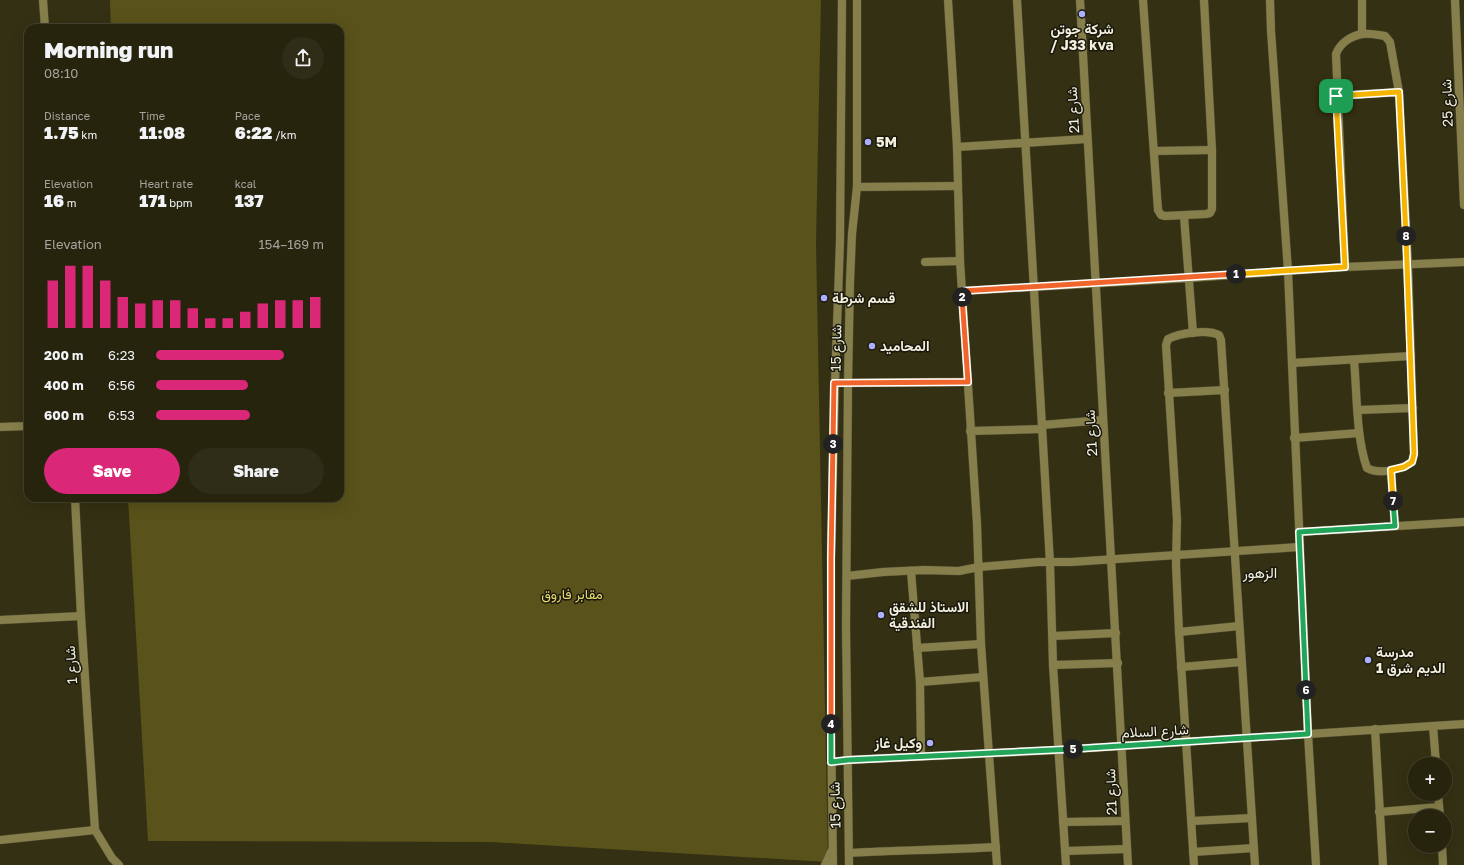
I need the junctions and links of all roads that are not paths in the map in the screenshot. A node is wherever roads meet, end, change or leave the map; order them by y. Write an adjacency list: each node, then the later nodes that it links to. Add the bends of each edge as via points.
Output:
1 (43, 0): 12 (street)
2 (842, 0): 40 (street, شارع 15, via 840,240)
3 (857, 0): 22 (street, شارع 15)
4 (948, 0): 18 (street)
5 (1017, 0): 17 (street)
6 (1080, 0): 16 (street, شارع 21)
7 (1143, 0): 20 (street)
8 (1204, 0): 19 (street)
9 (1270, 0): 30 (street)
10 (1362, 0): 13 (street)
11 (1455, 0): 23 (street, شارع 25)
12 (45, 24)
13 (1362, 34): 14 (street, via 1385,36 1388,39); 15 (street, via 1343,42 1338,47)
14 (1399, 92): 15 (street); 28 (street)
15 (1336, 96): 29 (street)
16 (1087, 139): 17 (street); 32 (street, شارع 21)
17 (1024, 143): 18 (street); 33 (street)
18 (957, 147): 21 (street)
19 (1212, 150): 20 (street); 24 (street, via 1212,209 1210,213)
20 (1154, 151): 24 (street, via 1158,210 1165,216)
21 (958, 186): 22 (street); 26 (street)
22 (856, 187): 41 (street, شارع 15, via 850,282)
23 (1464, 205)
24 (1184, 216): 31 (street)
25 (925, 262): 26 (street)
26 (960, 262): 34 (street)
27 (1464, 262): 28 (street)
28 (1408, 265): 29 (street); 36 (street)
29 (1345, 267): 30 (street)
30 (1288, 271): 31 (street); 38 (street)
31 (1189, 278): 32 (street); 35 (street)
32 (1097, 282): 33 (street); 46 (street, شارع 21)
33 (1033, 286): 34 (street); 49 (street)
34 (962, 291): 39 (street)
35 (1193, 333): 42 (street, via 1219,335); 43 (street, via 1168,339)
36 (1411, 356): 37 (street); 44 (street)
37 (1354, 360): 38 (street); 45 (street)
38 (1292, 363): 52 (street)
39 (968, 382): 41 (street); 50 (street)
40 (834, 383): 41 (street); 92 (street, شارع 15)
41 (848, 383): 65 (street, شارع 15)
42 (1225, 390): 43 (street); 59 (street)
43 (1168, 393): 60 (street)
44 (1413, 408): 45 (street); 53 (street, via 1412,462)
45 (1358, 410): 51 (street)
46 (1103, 420): 49 (street); 61 (street, شارع 21)
47 (24, 426): 48 (street)
48 (0, 427)
49 (1042, 427): 50 (street); 62 (street)
50 (970, 431): 63 (street)
51 (1359, 433): 52 (street); 53 (street, via 1367,468 1372,471)
52 (1294, 438): 57 (street)
53 (1391, 470): 56 (street)
54 (75, 502): 66 (street, شارع 1)
55 (1464, 522): 56 (street)
56 (1395, 526): 57 (street)
57 (1299, 532): 58 (street)
58 (1300, 547): 59 (street); 83 (street)
59 (1235, 552): 60 (street); 68 (street)
60 (1176, 555): 61 (street); 69 (street)
61 (1112, 559): 62 (street); 70 (street, شارع 21)
62 (1050, 563): 63 (street); 71 (street)
63 (979, 567): 64 (street, via 958,571); 72 (street)
64 (911, 571): 65 (street); 73 (street)
65 (846, 576): 91 (street, شارع 15)
66 (81, 616): 67 (street); 100 (street, شارع 1)
67 (0, 620)
68 (1239, 626): 69 (street); 74 (street)
69 (1180, 632): 77 (street)
70 (1116, 633): 71 (street); 75 (street, شارع 21)
71 (1053, 636): 76 (street)
72 (981, 644): 73 (street); 78 (street)
73 (917, 648): 79 (street)
74 (1241, 662): 77 (street); 84 (street)
75 (1118, 663): 76 (street); 86 (street, شارع 21)
76 (1054, 665): 87 (street)
77 (1182, 667): 85 (street)
78 (983, 677): 79 (street); 88 (street)
79 (920, 682): 89 (street)
80 (1464, 724): 81 (street, شارع السلام)
81 (1433, 726): 82 (street, شارع السلام); 90 (street)
82 (1375, 729): 83 (street, شارع السلام); 95 (street)
83 (1308, 734): 84 (street, شارع السلام); 119 (street)
84 (1246, 739): 85 (street, شارع السلام); 96 (street)
85 (1186, 742): 86 (street, شارع السلام); 98 (street)
86 (1122, 746): 87 (street, شارع السلام); 97 (street, شارع 21)
87 (1059, 750): 88 (street, شارع السلام); 99 (street)
88 (989, 753): 89 (street, شارع السلام); 103 (street)
89 (921, 756): 91 (street, شارع السلام)
90 (1435, 757)
91 (848, 760): 92 (street, شارع السلام); 108 (street, شارع 15)
92 (831, 762): 102 (street, شارع 15)
93 (1439, 801): 94 (street)
94 (1439, 807): 95 (street)
95 (1379, 812): 120 (street)
96 (1252, 818): 98 (street); 104 (street)
97 (1125, 821): 99 (street); 105 (street, شارع 21)
98 (1192, 821): 107 (street)
99 (1063, 822): 106 (street)
100 (95, 830): 101 (street); 110 (street)
101 (0, 840)
102 (833, 843): 111 (street); 112 (street, شارع 15)
103 (996, 847): 108 (street); 114 (street)
104 (1254, 848): 107 (street); 118 (street)
105 (1127, 849): 106 (street); 116 (street, شارع 21)
106 (1065, 851): 115 (street)
107 (1193, 852): 117 (street)
108 (849, 853): 113 (street, شارع 15)
109 (1442, 853): 121 (street)
110 (119, 865)
111 (825, 865)
112 (833, 865)
113 (849, 865)
114 (997, 865)
115 (1066, 865)
116 (1128, 865)
117 (1194, 865)
118 (1255, 865)
119 (1316, 865)
120 (1382, 865)
121 (1443, 865)

